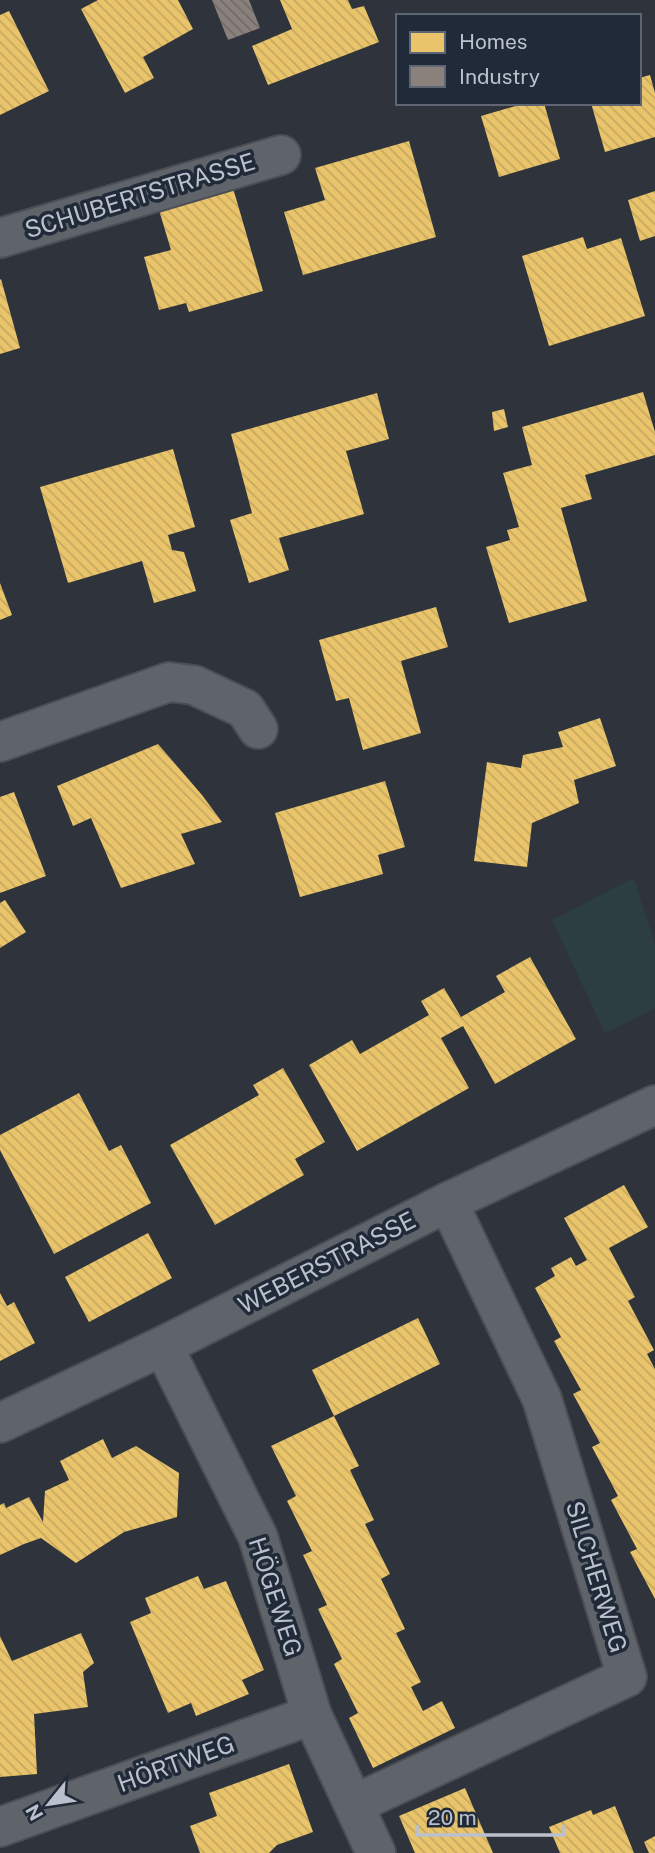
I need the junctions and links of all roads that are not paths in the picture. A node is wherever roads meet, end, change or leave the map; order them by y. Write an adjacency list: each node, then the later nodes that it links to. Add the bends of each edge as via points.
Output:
1 (281, 155): 2 (street, SCHUBERTSTRASSE)
2 (0, 238)
3 (258, 729): 4 (street, via 244,709 194,685 169,682)
4 (0, 741)
5 (655, 1105): 6 (street, WEBERSTRASSE)
6 (448, 1202): 7 (street, WEBERSTRASSE); 10 (street, SILCHERWEG, via 542,1399 627,1677)
7 (163, 1346): 8 (street, WEBERSTRASSE); 9 (street, HÖGEWEG, via 258,1537)
8 (0, 1423)
9 (312, 1715): 10 (street, HÖGEWEG); 11 (street, HÖRTWEG)
10 (355, 1804): 12 (street, HÖGEWEG)
11 (0, 1828)
12 (376, 1853)

